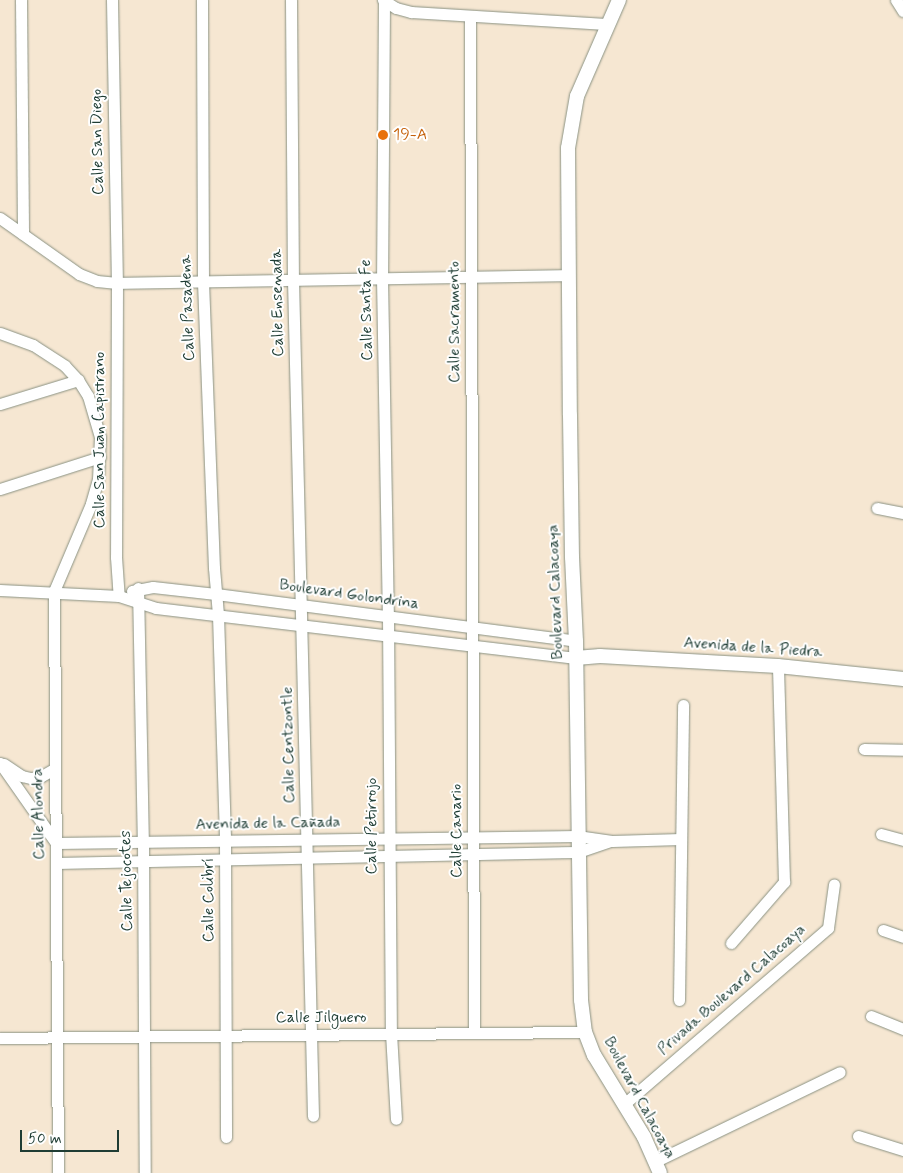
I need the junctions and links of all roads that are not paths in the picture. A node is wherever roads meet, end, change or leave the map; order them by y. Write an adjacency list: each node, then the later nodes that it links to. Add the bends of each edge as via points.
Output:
1 (21, 0): 12 (street)
2 (112, 0): 18 (street, Calle San Diego)
3 (202, 0): 17 (street, Calle Pasadena)
4 (291, 0): 16 (street, Calle Ensenada)
5 (619, 0): 10 (street, Boulevard Calacoaya)
6 (896, 0): 8 (street)
7 (383, 1): 9 (street, via 411,12); 15 (street, Calle Santa Fe)
8 (903, 11)
9 (470, 16): 10 (street); 14 (street, Calle Sacramento)
10 (606, 24): 13 (street, Boulevard Calacoaya, via 577,96 571,124 568,148)
11 (0, 218): 12 (street)
12 (23, 234): 18 (street, via 80,274 97,281)
13 (569, 275): 14 (street); 38 (street, Boulevard Calacoaya)
14 (471, 276): 15 (street); 36 (street, Calle Sacramento)
15 (382, 278): 16 (street); 34 (street, Calle Santa Fe)
16 (293, 280): 17 (street); 32 (street, Calle Ensenada)
17 (203, 282): 18 (street); 29 (street, Calle Pasadena)
18 (117, 283): 30 (street, Calle San Juan Capistrano, via 116,557)
19 (0, 333): 20 (street, via 32,344 52,356)
20 (78, 380): 21 (street); 22 (street, via 96,417)
21 (0, 404)
22 (100, 457): 23 (street); 28 (street, via 91,504)
23 (0, 489)
24 (877, 508): 25 (street)
25 (903, 513)
26 (138, 588): 29 (street, Boulevard Golondrina); 30 (street, Boulevard Golondrina); 31 (street, Calle Tejocotes)
27 (0, 590): 28 (street, Boulevard Golondrina)
28 (54, 591): 30 (street, Boulevard Golondrina); 48 (street, Calle Alondra)
29 (216, 594): 32 (street, Boulevard Golondrina); 33 (street, Calle Pasadena)
30 (119, 596): 31 (street, Boulevard Golondrina)
31 (138, 604): 33 (street, Boulevard Golondrina); 58 (street, Calle Tejocotes)
32 (301, 605): 34 (street, Boulevard Golondrina); 35 (street, Calle Centzontle)
33 (218, 615): 35 (street, Boulevard Golondrina); 55 (street, Calle Colibrí)
34 (388, 617): 36 (street, Boulevard Golondrina); 37 (street, Calle Petirrojo)
35 (303, 626): 37 (street, Boulevard Golondrina); 53 (street, Calle Centzontle)
36 (474, 628): 38 (street, Boulevard Golondrina); 39 (street, Calle Canario)
37 (388, 637): 39 (street, Boulevard Golondrina); 52 (street, Calle Petirrojo)
38 (576, 641): 40 (street, Avenida de la Piedra); 41 (street, Boulevard Calacoaya)
39 (473, 648): 41 (street, Boulevard Golondrina); 51 (street, Calle Canario)
40 (600, 656): 41 (street, Avenida de la Piedra); 42 (street, Avenida de la Piedra)
41 (576, 658): 50 (street, Boulevard Calacoaya)
42 (778, 666): 43 (street, Avenida de la Piedra); 70 (street, via 784,882)
43 (903, 679)
44 (683, 705): 54 (street)
45 (864, 749): 46 (street)
46 (903, 750)
47 (0, 762): 48 (street, via 22,776 32,778); 59 (street)
48 (54, 769): 59 (street, Calle Alondra)
49 (881, 834): 56 (street)
50 (577, 836): 51 (street, Avenida de la Cañada); 57 (street, Avenida de la Cañada); 60 (street, Boulevard Calacoaya)
51 (473, 837): 52 (street, Avenida de la Cañada); 61 (street, Calle Canario)
52 (388, 838): 53 (street, Avenida de la Cañada); 62 (street, Calle Petirrojo)
53 (308, 839): 55 (street, Avenida de la Cañada); 63 (street, Calle Centzontle)
54 (681, 839): 57 (street); 71 (street)
55 (225, 840): 58 (street, Avenida de la Cañada); 64 (street, Calle Colibrí)
56 (903, 840)
57 (612, 841): 60 (street)
58 (143, 842): 59 (street, Avenida de la Cañada); 65 (street, Calle Tejocotes)
59 (56, 843): 66 (street, Calle Alondra)
60 (578, 852): 61 (street); 74 (street, Boulevard Calacoaya, via 581,1000)
61 (473, 854): 62 (street); 75 (street, Calle Canario)
62 (388, 856): 63 (street); 77 (street, Calle Petirrojo)
63 (308, 858): 64 (street); 76 (street, Calle Centzontle)
64 (224, 859): 65 (street); 79 (street, Calle Colibrí)
65 (143, 861): 66 (street); 78 (street, Calle Tejocotes)
66 (56, 862): 80 (street, Calle Alondra)
67 (834, 884): 83 (street, Privada Boulevard Calacoaya, via 828,928)
68 (883, 930): 69 (street)
69 (903, 937)
70 (731, 944)
71 (679, 1000)
72 (871, 1016): 73 (street)
73 (903, 1029)
74 (585, 1032): 75 (street, Calle Jilguero); 83 (street, Boulevard Calacoaya)
75 (474, 1033): 77 (street, Calle Jilguero)
76 (310, 1034): 77 (street, Calle Jilguero); 79 (street, Calle Jilguero); 84 (street, Calle Centzontle)
77 (391, 1034): 85 (street, Calle Petirrojo)
78 (145, 1035): 79 (street, Calle Jilguero); 80 (street, Calle Jilguero); 91 (street, Calle Tejocotes)
79 (226, 1035): 87 (street, Calle Colibrí)
80 (56, 1036): 81 (street, Calle Jilguero); 90 (street, Calle Alondra)
81 (0, 1038)
82 (840, 1072): 89 (street)
83 (622, 1105): 89 (street, Boulevard Calacoaya, via 644,1137)
84 (313, 1116)
85 (396, 1119)
86 (858, 1136): 88 (street)
87 (226, 1137)
88 (903, 1150)
89 (658, 1167)
90 (58, 1173)
91 (145, 1173)

